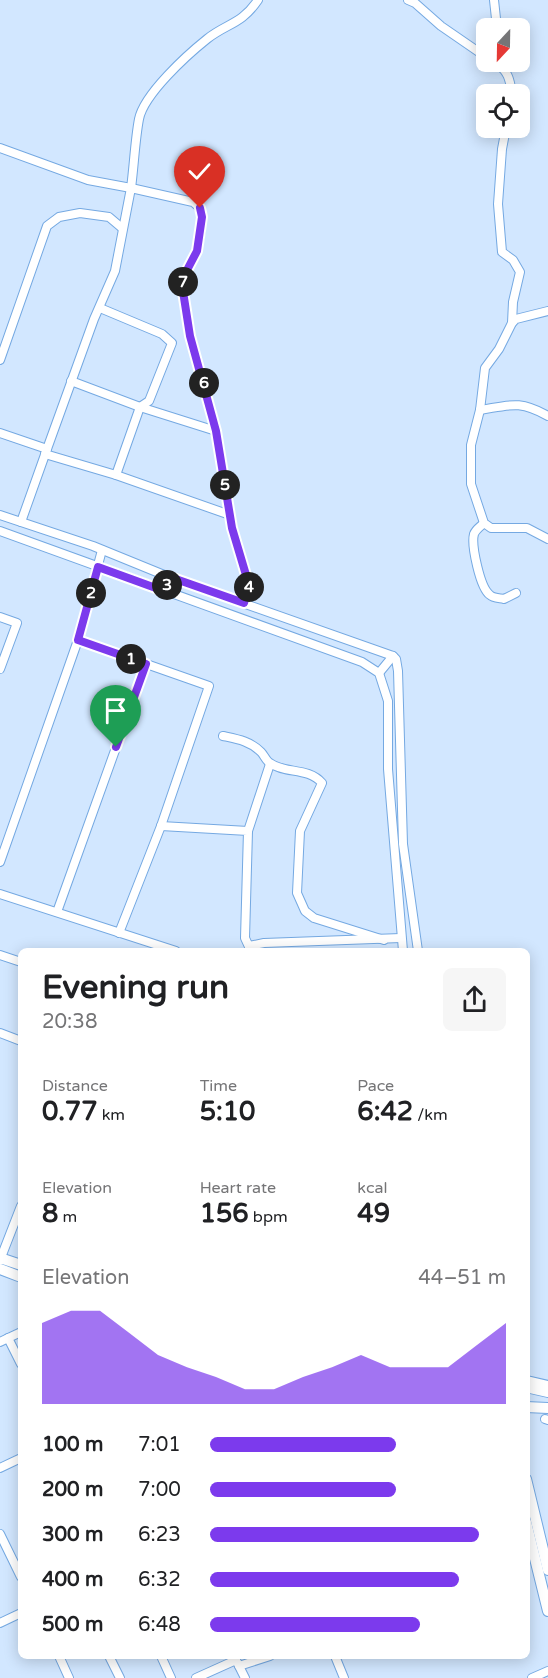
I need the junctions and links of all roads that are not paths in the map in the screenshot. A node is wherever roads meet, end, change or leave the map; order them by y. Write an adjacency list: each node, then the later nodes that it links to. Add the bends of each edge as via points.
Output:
1 (258, 0): 8 (street, via 238,22 209,38 152,92 139,118)
2 (408, 0): 5 (street)
3 (494, 0): 4 (street)
4 (496, 18)
5 (476, 50)
6 (504, 138): 12 (street, via 498,204 501,252 513,260 520,272)
7 (0, 148): 8 (street, via 88,180)
8 (131, 188): 9 (street); 18 (street, via 193,202 200,208 197,251 182,285 190,336)
9 (122, 228): 10 (street, via 115,271); 13 (street, via 109,217 80,213 59,217 47,226)
10 (100, 308): 14 (street); 15 (street, via 162,334 172,343 148,400)
11 (548, 311): 12 (street)
12 (512, 323): 16 (street, via 485,368)
13 (0, 360)
14 (71, 381): 15 (street); 20 (street)
15 (140, 406): 18 (street); 21 (street)
16 (480, 410): 17 (street, via 520,404); 25 (street, via 471,445 471,484)
17 (548, 416)
18 (216, 431): 22 (street)
19 (0, 433): 20 (street)
20 (46, 451): 21 (street); 24 (street)
21 (116, 475): 22 (street)
22 (230, 514): 33 (street, via 249,585)
23 (0, 515): 24 (street)
24 (21, 522): 28 (street)
25 (484, 523): 27 (street, via 491,528 527,528); 32 (street, via 477,529 473,542 483,587 490,596 504,599)
26 (0, 531): 29 (street)
27 (548, 539)
28 (102, 550): 29 (street); 30 (street)
29 (98, 567): 31 (street); 37 (street)
30 (170, 577): 31 (street); 33 (street)
31 (164, 591): 36 (street)
32 (516, 593)
33 (244, 603): 35 (street)
34 (0, 616): 40 (street, via 17,623)
35 (286, 618): 36 (street); 38 (street)
36 (281, 633): 41 (street, via 362,662)
37 (78, 640): 39 (street); 46 (street)
38 (393, 656): 41 (street); 50 (street, via 398,671 403,844)
39 (146, 664): 44 (street, via 209,686); 49 (street)
40 (0, 669)
41 (379, 673): 51 (street, via 388,701 388,769)
42 (223, 736): 43 (street, via 246,741)
43 (270, 764): 45 (street); 54 (street, via 305,773 322,783 300,831 297,893 305,910 314,918)
44 (161, 826): 45 (street); 52 (street)
45 (248, 831): 56 (street, via 245,938)
46 (4, 837): 47 (street)
47 (0, 862)
48 (0, 894): 49 (street)
49 (57, 912): 52 (street)
50 (415, 926): 51 (street); 59 (street)
51 (401, 927): 53 (street)
52 (119, 933): 55 (street)
53 (401, 938): 54 (street); 58 (street)
54 (384, 940): 57 (street, via 264,943)
55 (166, 948)
56 (250, 948)
57 (252, 948)
58 (403, 948)
59 (418, 948)
60 (0, 955): 61 (street)
61 (18, 961)
62 (0, 1033): 63 (street)
63 (18, 1040)
64 (18, 1213): 65 (street)
65 (0, 1258): 66 (main road)
66 (18, 1264)
67 (0, 1269): 68 (main road)
68 (18, 1276)
69 (18, 1333): 70 (street)
70 (4, 1340): 71 (street)
71 (18, 1360)
72 (530, 1381): 73 (street)
73 (548, 1385)
74 (530, 1388): 75 (main road)
75 (548, 1392)
76 (530, 1409): 77 (main road)
77 (547, 1415)
78 (18, 1459): 79 (street)
79 (0, 1468)
80 (530, 1496): 83 (main road)
81 (0, 1534): 84 (street)
82 (530, 1538): 85 (main road)
83 (548, 1570)
84 (18, 1571)
85 (548, 1611)
86 (18, 1614): 87 (street)
87 (0, 1623)
88 (60, 1659): 94 (street)
89 (110, 1659): 95 (street)
90 (162, 1659): 96 (street)
91 (336, 1659): 99 (street)
92 (237, 1661): 97 (street); 98 (street)
93 (548, 1671): 100 (street)
94 (69, 1678)
95 (120, 1678)
96 (171, 1678)
97 (196, 1678)
98 (245, 1678)
99 (344, 1678)
100 (532, 1678)

